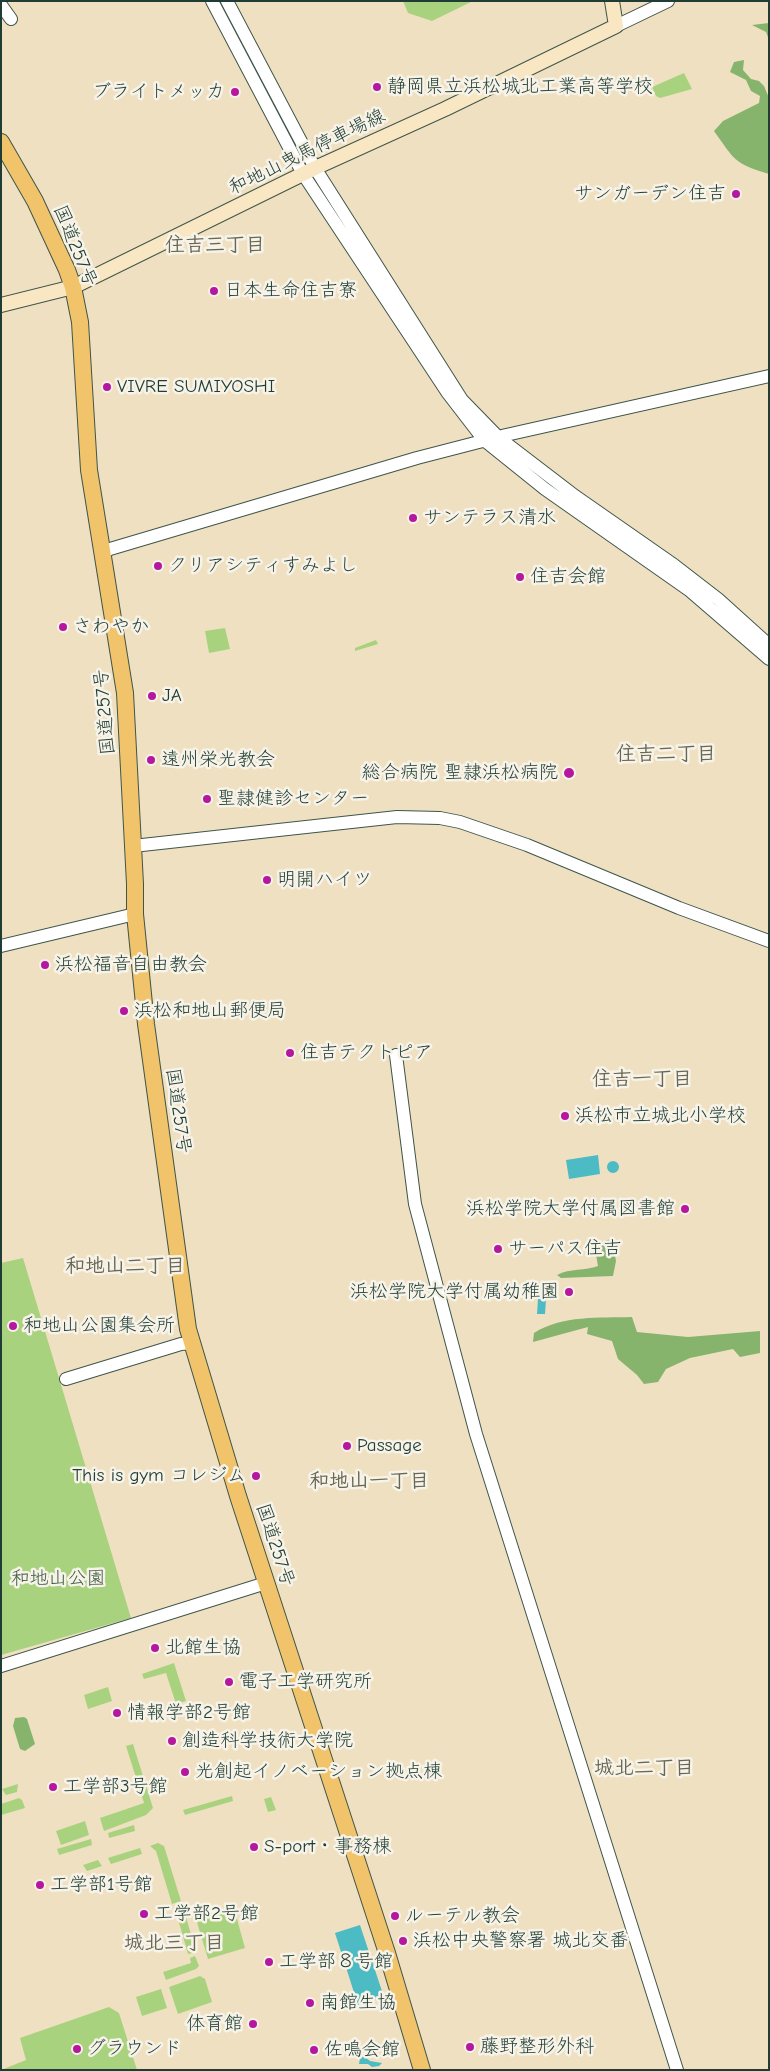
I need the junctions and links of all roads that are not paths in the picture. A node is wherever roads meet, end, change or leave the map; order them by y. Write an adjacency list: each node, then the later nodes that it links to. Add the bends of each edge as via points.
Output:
1 (212, 1): 9 (street)
2 (227, 1): 9 (street)
3 (612, 1): 7 (main road)
4 (668, 1): 7 (street)
5 (1, 5): 6 (street)
6 (11, 20)
7 (616, 26): 9 (main road, 和地山曳馬停車場線)
8 (1, 142): 10 (highway, 国道257号, via 47,226)
9 (309, 171): 10 (main road, 和地山曳馬停車場線); 13 (street, via 462,400); 14 (street, via 447,392)
10 (73, 287): 11 (main road, 和地山曳馬停車場線); 15 (highway, 国道257号, via 80,322 89,470)
11 (1, 305)
12 (769, 376): 13 (street)
13 (498, 438): 14 (street); 16 (street, via 674,565)
14 (484, 440): 15 (street, via 247,508); 17 (street, via 545,489 689,590)
15 (102, 554): 18 (highway, 国道257号, via 125,693)
16 (769, 645)
17 (769, 659)
18 (133, 846): 19 (highway, 国道257号); 20 (street, via 397,817 440,818 527,846)
19 (135, 914): 21 (street); 23 (highway, 国道257号, via 173,1233)
20 (769, 941)
21 (1, 946)
22 (396, 1055): 28 (street, via 415,1204 476,1434)
23 (193, 1343): 24 (street); 25 (highway, 国道257号, via 214,1421)
24 (66, 1379)
25 (266, 1583): 26 (street); 27 (highway, 国道257号)
26 (1, 1666)
27 (422, 2070)
28 (677, 2070)

